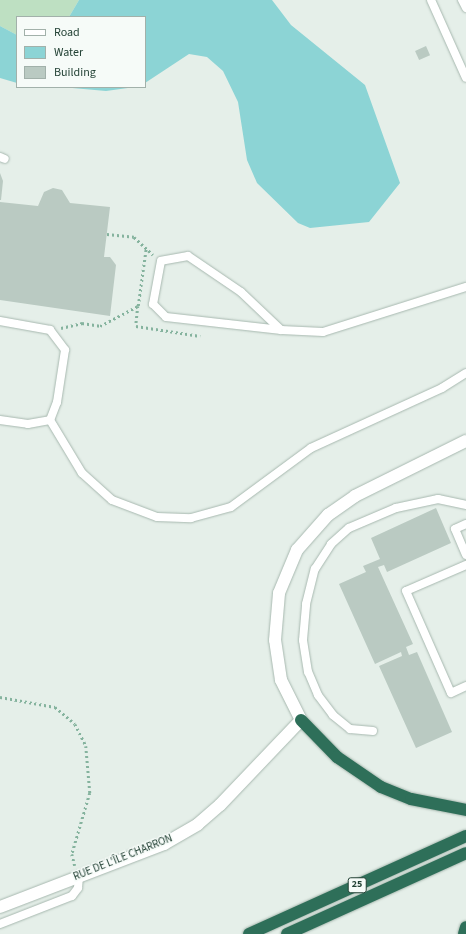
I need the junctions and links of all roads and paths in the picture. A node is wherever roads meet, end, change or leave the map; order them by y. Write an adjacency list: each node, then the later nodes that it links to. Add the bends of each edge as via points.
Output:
1 (430, 0): 4 (lane)
2 (462, 0): 3 (lane)
3 (466, 8)
4 (466, 78)
5 (107, 234): 6 (path, via 134,237)
6 (146, 248): 7 (path); 9 (path)
7 (160, 261): 12 (lane, via 188,256 241,292); 12 (lane, via 153,304 166,317)
8 (466, 288): 12 (lane, via 323,332)
9 (138, 306): 11 (path, via 100,326 82,323); 13 (path, via 136,326)
10 (0, 321): 11 (lane)
11 (50, 330): 16 (lane, via 65,350 57,402)
12 (281, 330)
13 (200, 336)
14 (466, 373): 16 (lane, via 442,388 311,448 231,507 191,518 157,517 112,500 82,473)
15 (0, 420): 16 (lane, via 28,424)
16 (50, 420)
17 (466, 441): 24 (street, via 350,499 315,526 297,550 279,594 275,640 281,680)
18 (466, 505): 25 (lane, via 438,499 396,508 349,528 331,544 315,569 304,618 303,640 308,672 318,695 333,715 350,729)
19 (466, 524): 20 (lane, via 455,529)
20 (466, 555)
21 (466, 565): 22 (lane, via 406,591 451,693)
22 (466, 686)
23 (0, 697): 29 (path, via 56,707 75,724 86,746 90,793 72,854)
24 (302, 720): 26 (highway, via 337,757 381,787 418,801); 29 (street, RUE DE L'ÎLE CHARRON, via 198,824 164,844)
25 (373, 731)
26 (466, 810)
27 (466, 836): 33 (highway, 25)
28 (466, 853): 34 (highway, 25)
29 (77, 873): 30 (street, RUE DE L'ÎLE CHARRON); 31 (lane, via 75,894)
30 (0, 907)
31 (0, 924)
32 (466, 927): 35 (highway)
33 (249, 934)
34 (287, 934)
35 (464, 934)

